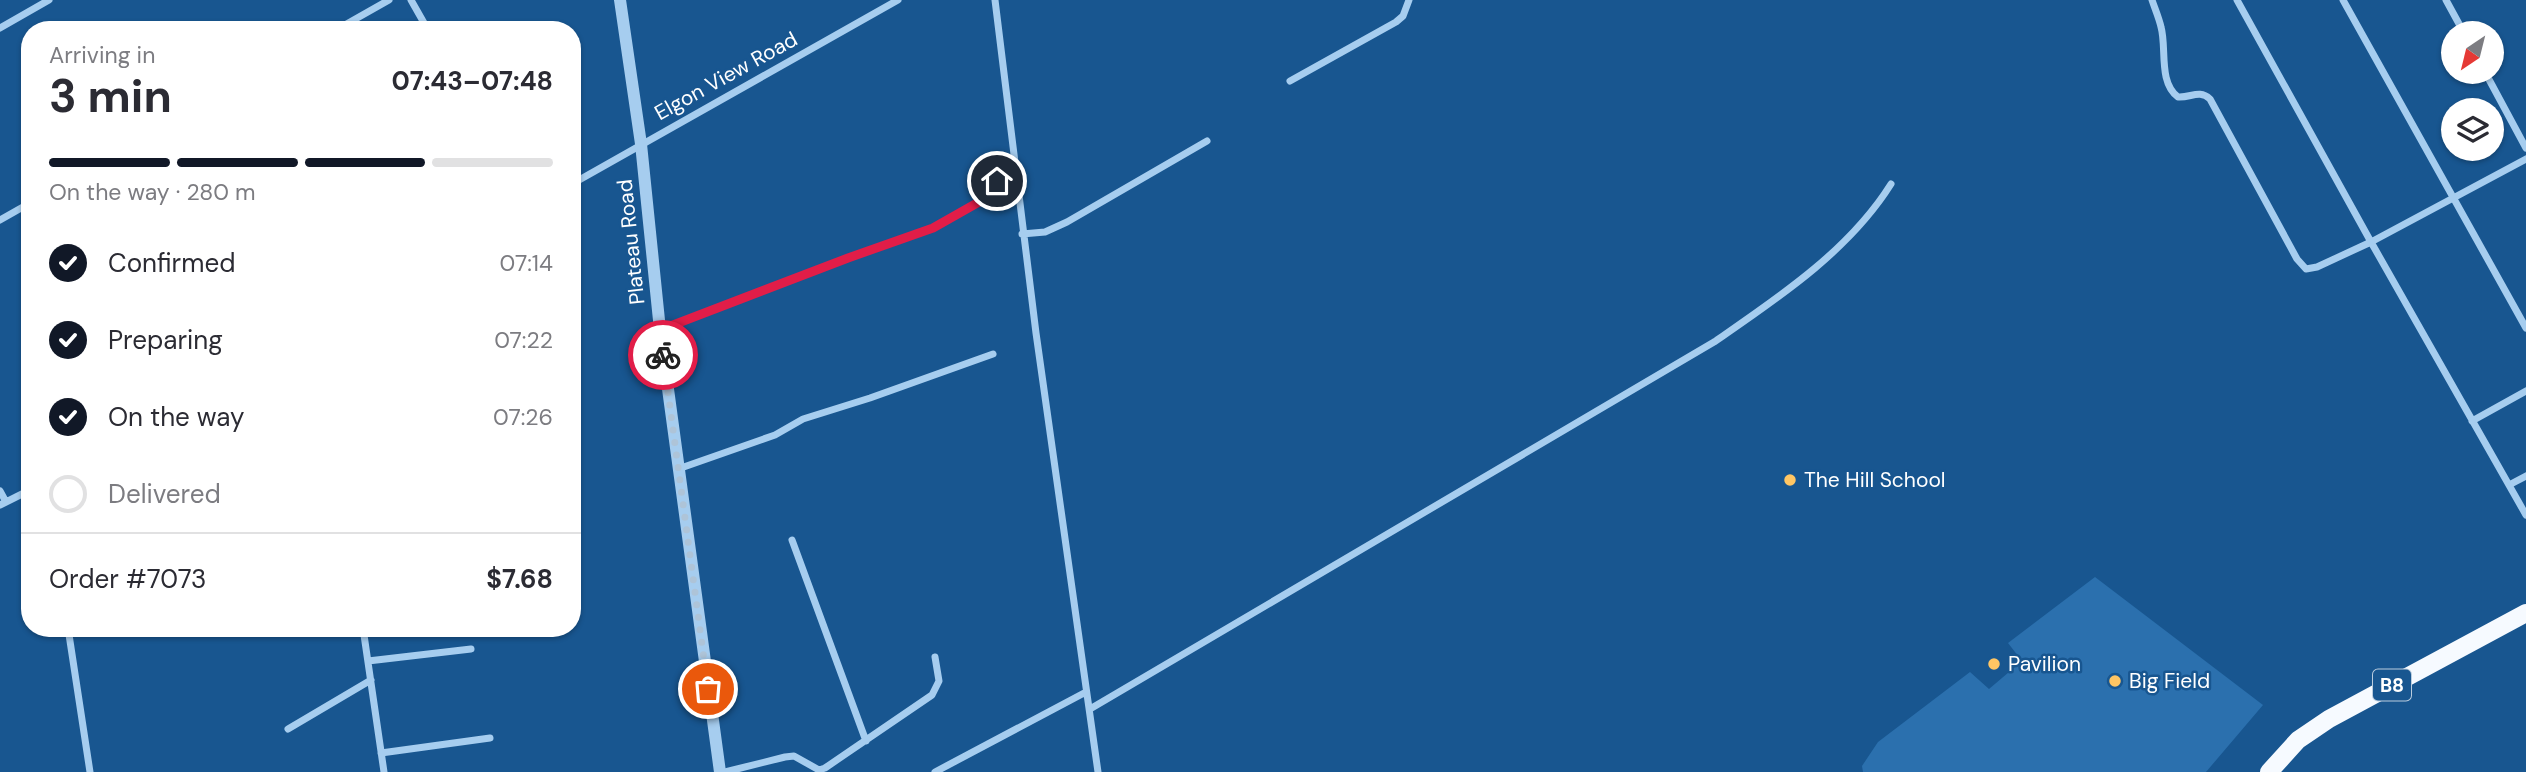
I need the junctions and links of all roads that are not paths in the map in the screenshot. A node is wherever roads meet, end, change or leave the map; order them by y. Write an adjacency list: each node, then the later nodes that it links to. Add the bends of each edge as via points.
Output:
1 (49, 0): 15 (street)
2 (388, 0): 12 (street)
3 (411, 0): 13 (street)
4 (620, 0): 19 (street, Plateau Road)
5 (898, 0): 19 (street, Elgon View Road)
6 (995, 0): 28 (street)
7 (1409, 0): 16 (street, via 1403,16 1395,22)
8 (2152, 0): 29 (street, via 2162,27 2164,64 2172,90 2178,97 2204,93 2210,99 2302,267 2317,267)
9 (2237, 0): 29 (street)
10 (2343, 0): 25 (street)
11 (2446, 0): 14 (street)
12 (352, 21)
13 (423, 21)
14 (2457, 21)
15 (0, 28)
16 (1290, 81)
17 (2491, 84): 20 (street)
18 (1208, 141): 28 (street, via 1067,222 1045,232)
19 (641, 144): 22 (street, Elgon View Road); 31 (street, Plateau Road)
20 (2526, 148)
21 (2526, 159): 25 (street)
22 (581, 179)
23 (997, 181): 31 (street, via 993,194 933,228)
24 (1891, 184): 51 (street, via 1877,207 1837,247 1785,293 1714,342)
25 (2452, 197): 29 (street); 30 (street)
26 (21, 208): 27 (street)
27 (0, 220)
28 (1022, 234): 50 (street)
29 (2371, 242): 34 (street)
30 (2526, 328)
31 (660, 330): 35 (street, Plateau Road)
32 (993, 354): 35 (street, via 803,419 775,435)
33 (2526, 391): 34 (street)
34 (2472, 421): 37 (street)
35 (678, 469): 58 (street, Plateau Road)
36 (2526, 476): 37 (street)
37 (2510, 485): 41 (street)
38 (0, 491): 40 (street)
39 (21, 495): 40 (street)
40 (3, 504)
41 (2526, 515)
42 (792, 540): 54 (street)
43 (2526, 613): 61 (highway, B8, via 2329,719 2298,740)
44 (69, 637): 56 (street)
45 (364, 637): 48 (street)
46 (471, 649): 48 (street)
47 (935, 657): 54 (street, via 939,681 932,695)
48 (368, 662): 49 (street)
49 (371, 680): 52 (street); 55 (street)
50 (1086, 692): 51 (street); 59 (street)
51 (1090, 709): 60 (street)
52 (288, 729)
53 (490, 738): 55 (street)
54 (866, 741): 58 (street, via 819,770 794,756)
55 (381, 752): 57 (street)
56 (90, 772)
57 (384, 772)
58 (722, 772)
59 (935, 772)
60 (1098, 772)
61 (2269, 772)

